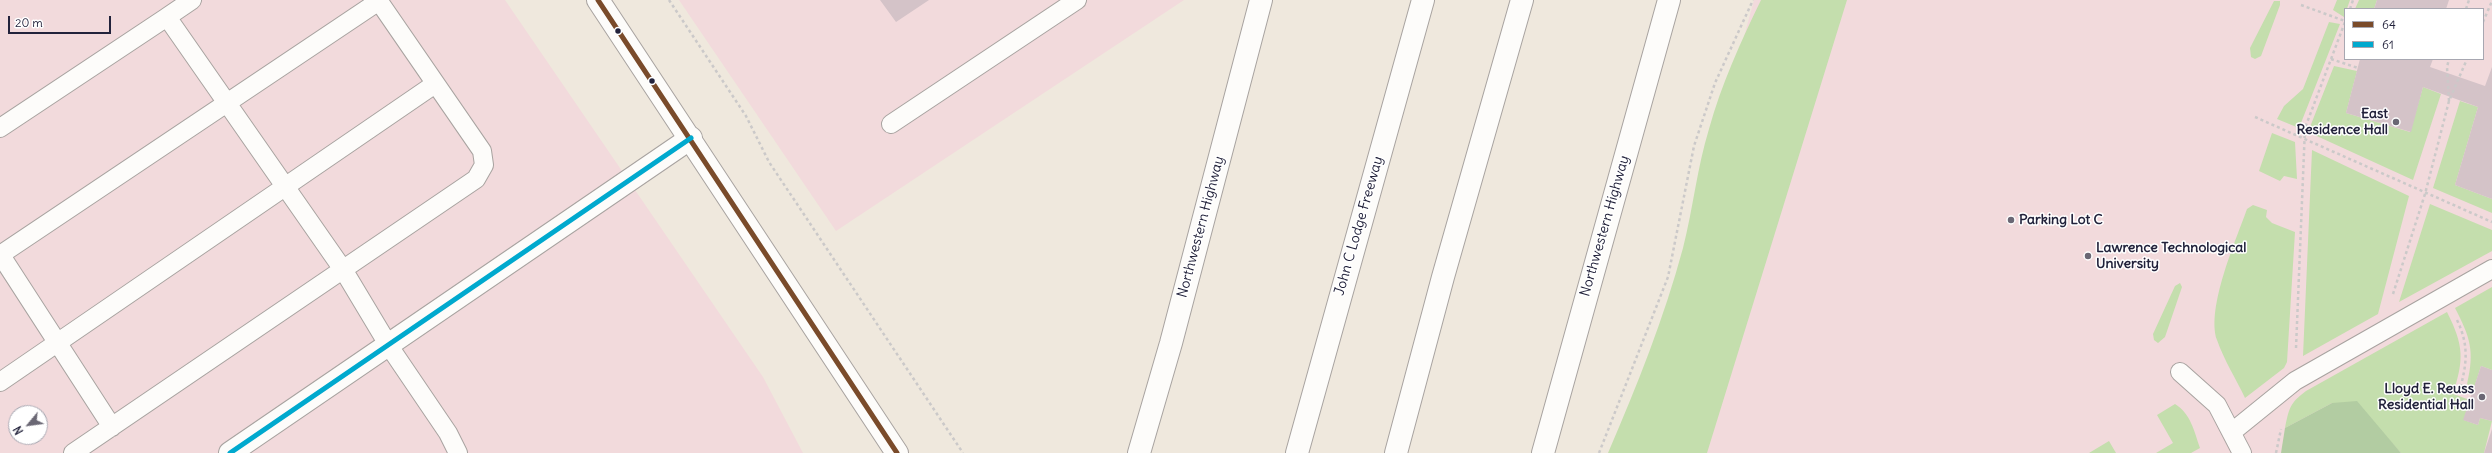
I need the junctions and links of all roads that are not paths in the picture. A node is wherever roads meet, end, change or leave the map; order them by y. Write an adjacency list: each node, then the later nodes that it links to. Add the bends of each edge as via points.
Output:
1 (192, 0): 9 (lane)
2 (378, 0): 10 (lane); 11 (lane)
3 (598, 0): 14 (main road)
4 (1078, 0): 12 (lane)
5 (1261, 0): 29 (main road, Northwestern Highway, via 1171,343)
6 (1423, 0): 30 (main road, John C Lodge Freeway)
7 (1522, 0): 31 (main road)
8 (1669, 0): 32 (main road, Northwestern Highway)
9 (168, 18): 11 (lane); 13 (lane)
10 (435, 84): 15 (lane); 18 (lane, via 482,151 484,165 476,179)
11 (227, 103): 15 (lane); 16 (lane)
12 (891, 124)
13 (0, 128)
14 (691, 138): 20 (main road); 28 (main road)
15 (285, 187): 18 (lane); 19 (lane)
16 (0, 254): 19 (lane)
17 (2492, 270): 24 (lane, via 2381,330 2295,381)
18 (344, 271): 20 (lane); 23 (lane)
19 (58, 343): 22 (lane); 23 (lane)
20 (389, 346): 26 (main road); 27 (lane)
21 (2180, 372): 24 (lane, via 2217,405)
22 (0, 382)
23 (112, 427): 25 (lane)
24 (2232, 432): 33 (lane)
25 (73, 453)
26 (230, 453)
27 (458, 453)
28 (897, 453)
29 (1139, 453)
30 (1297, 453)
31 (1396, 453)
32 (1543, 453)
33 (2242, 453)

